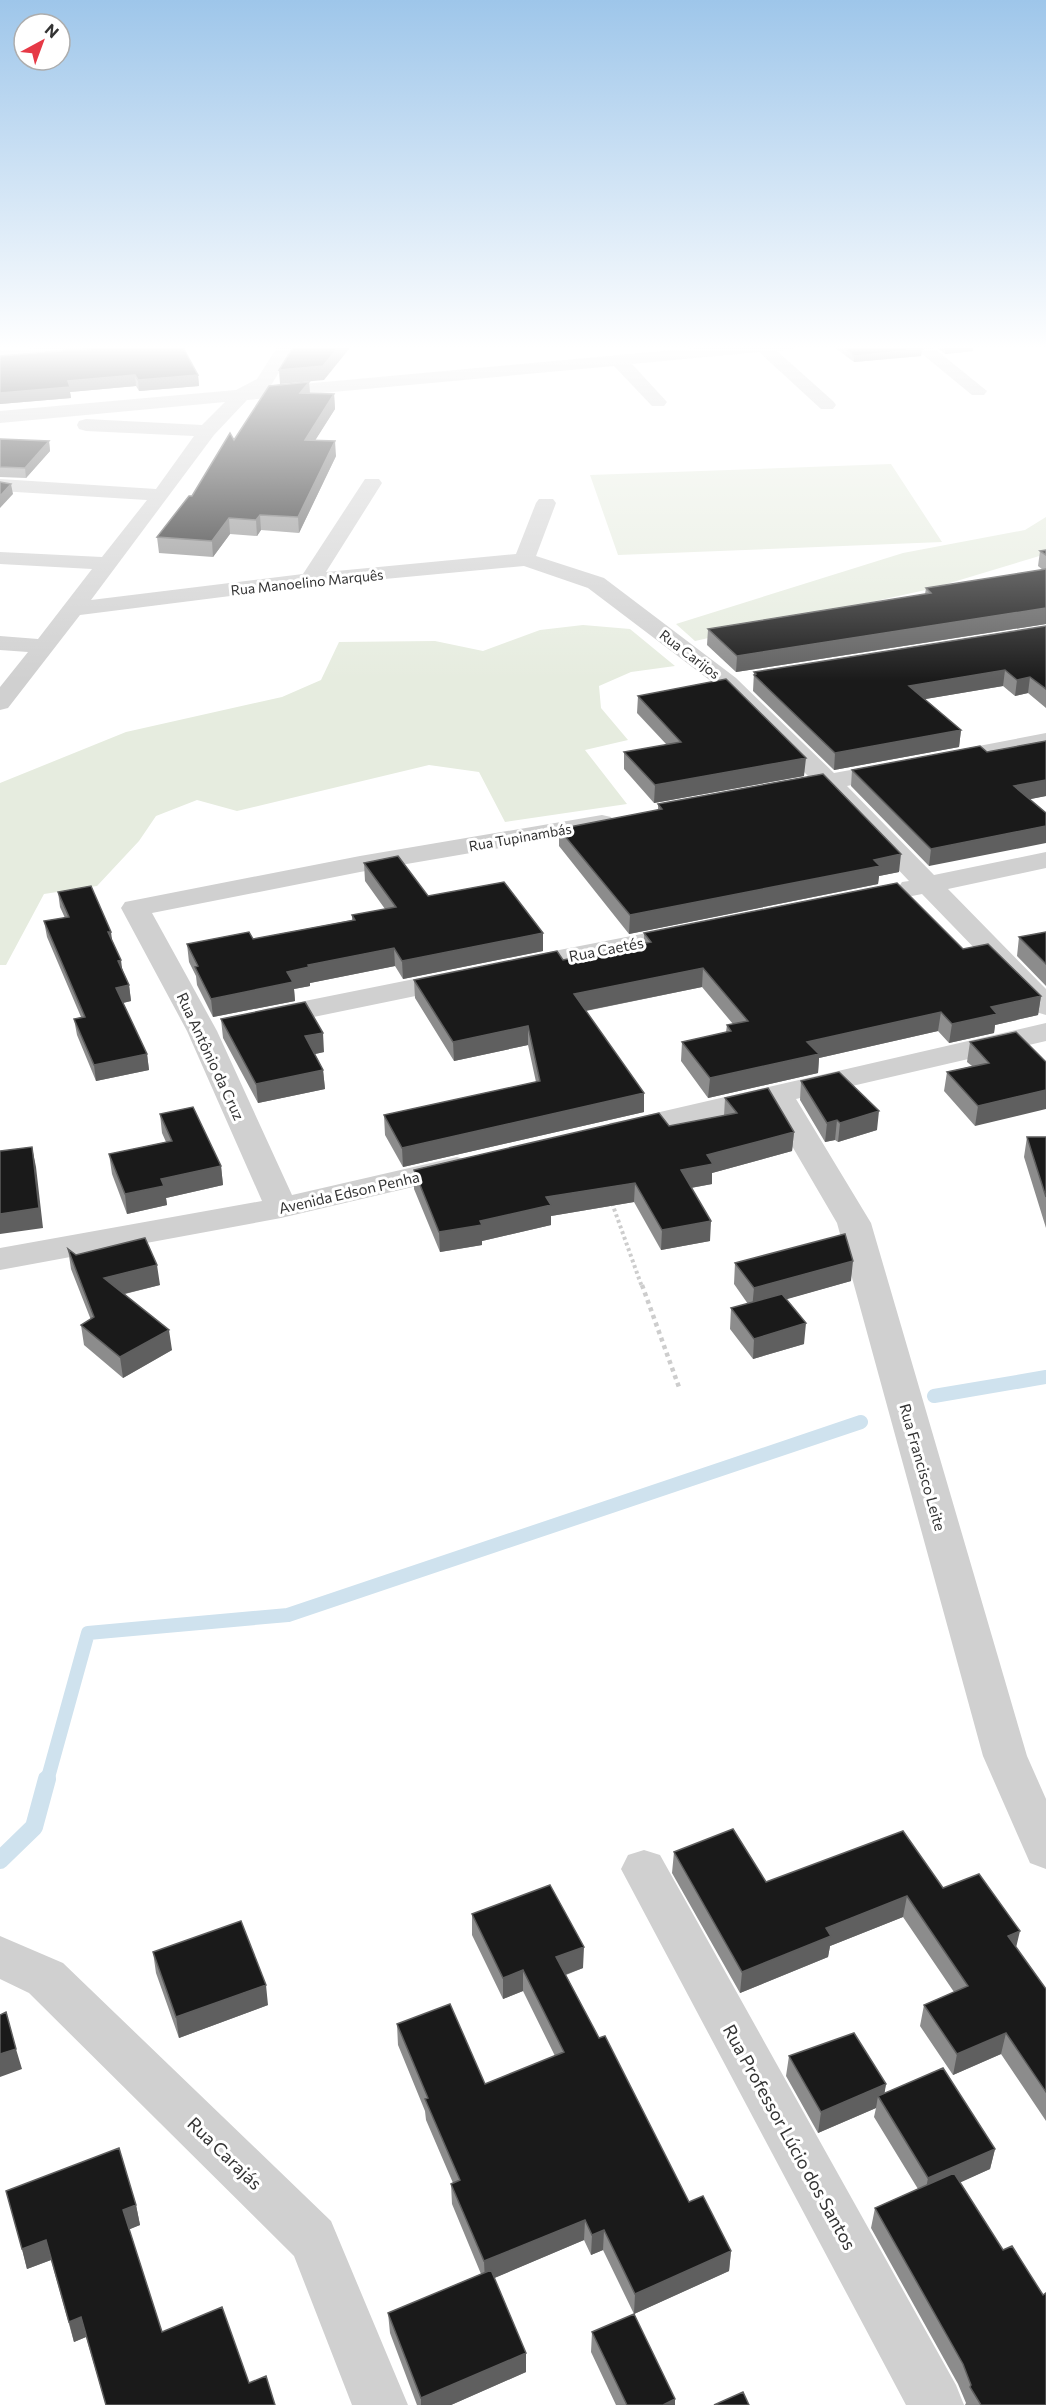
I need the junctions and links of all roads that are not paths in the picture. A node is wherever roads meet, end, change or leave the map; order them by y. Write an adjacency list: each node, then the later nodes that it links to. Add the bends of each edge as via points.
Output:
1 (189, 456): 4 (street)
2 (372, 483): 9 (street)
3 (0, 485): 4 (street)
4 (161, 495): 8 (street)
5 (546, 503): 7 (street)
6 (0, 558): 8 (street)
7 (532, 562): 9 (street, Rua Manoelino Marquês); 15 (street, Rua Carijos, via 596,583 740,681)
8 (108, 564): 10 (street)
9 (310, 580): 10 (street, Rua Manoelino Marquês)
10 (73, 609): 12 (street)
11 (0, 643): 12 (street)
12 (43, 646): 13 (street)
13 (0, 703)
14 (1046, 741): 15 (street)
15 (829, 782): 16 (street); 19 (street, Rua Carijos)
16 (759, 794)
17 (631, 818): 21 (street, Rua Tupinambás, via 360,864)
18 (1046, 860): 19 (street)
19 (929, 884): 20 (street); 23 (street, Rua Carijos)
20 (882, 894)
21 (135, 908): 24 (street, Rua Antônio da Cruz)
22 (718, 927): 24 (street, Rua Caetés)
23 (1046, 1006)
24 (221, 1027): 29 (street, Rua Antônio da Cruz)
25 (1046, 1032): 26 (street)
26 (777, 1094): 27 (street); 31 (street, Rua Francisco Leite, via 854,1222 1005,1756)
27 (587, 1137)
28 (485, 1161): 29 (street, Avenida Edson Penha)
29 (281, 1208): 30 (street, Avenida Edson Penha)
30 (0, 1259)
31 (1046, 1850)
32 (644, 1869): 35 (street, Rua Professor Lúcio dos Santos)
33 (0, 1957): 34 (street, Rua Carajás, via 46,1978 313,2239)
34 (380, 2405)
35 (936, 2405)

